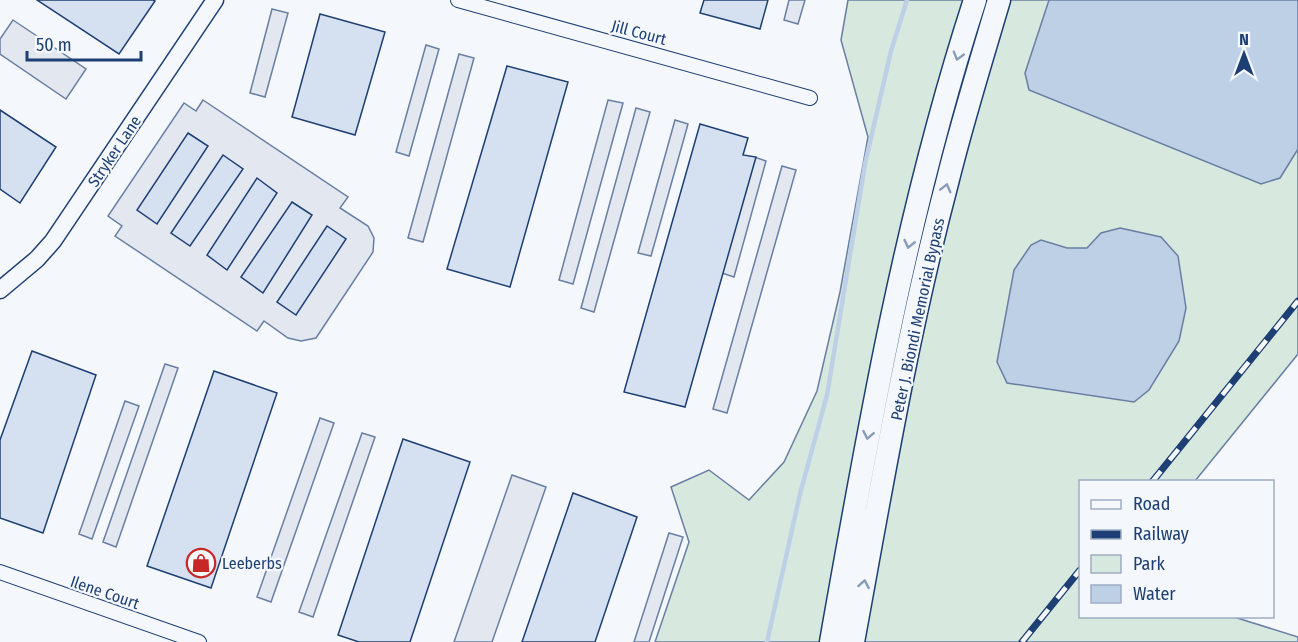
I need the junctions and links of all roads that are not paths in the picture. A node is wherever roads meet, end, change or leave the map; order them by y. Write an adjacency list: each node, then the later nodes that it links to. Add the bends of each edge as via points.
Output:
1 (215, 0): 6 (street, Stryker Lane, via 53,242)
2 (458, 0): 5 (street, Jill Court)
3 (975, 0): 9 (highway, Peter J. Biondi Memorial Bypass, one-way to 9, via 944,104 889,329)
4 (999, 0): 10 (highway, Peter J. Biondi Memorial Bypass, one-way to 4, via 922,286 946,184)
5 (810, 98)
6 (0, 290)
7 (0, 572): 8 (street, Ilene Court)
8 (199, 642)
9 (831, 642)
10 (853, 642)

